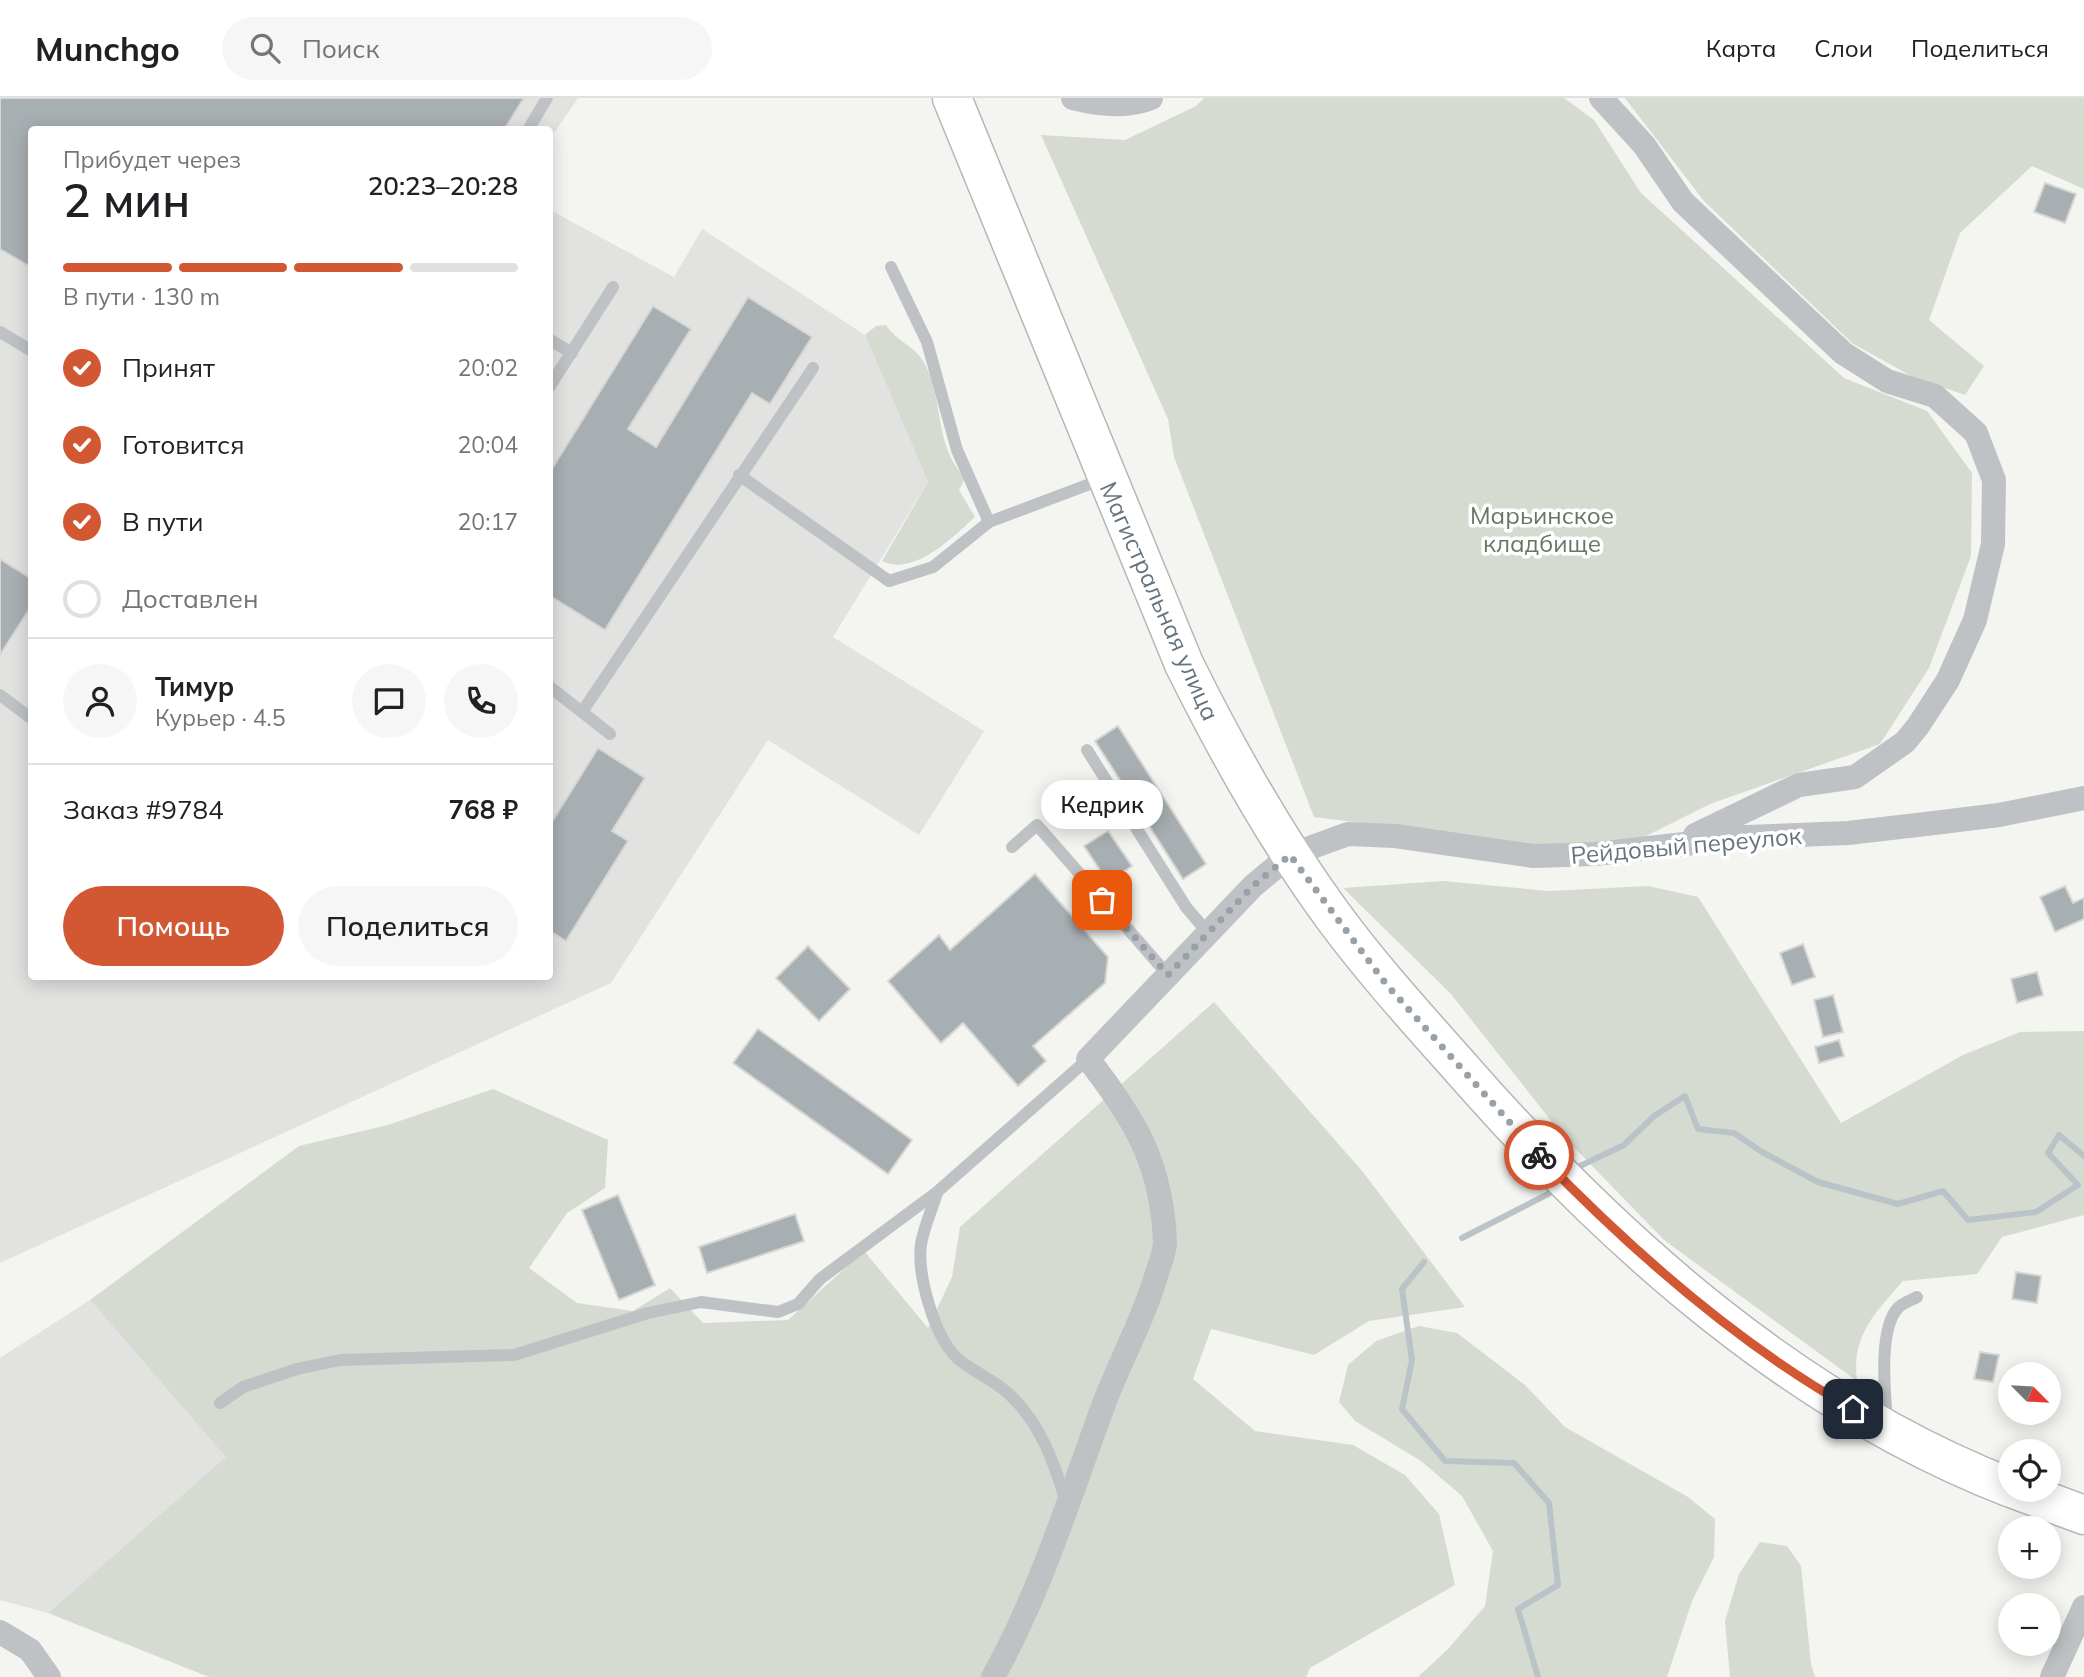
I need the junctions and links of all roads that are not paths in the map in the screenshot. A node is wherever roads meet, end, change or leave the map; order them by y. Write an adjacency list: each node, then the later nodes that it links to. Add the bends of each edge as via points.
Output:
1 (547, 98): 6 (lane)
2 (952, 98): 16 (main road, Магистральная улица)
3 (1073, 98): 4 (street, via 1094,104)
4 (1151, 98)
5 (1601, 98): 26 (street, via 1644,145 1682,202 1843,354 1886,381 1935,396 1976,433 1994,480 1993,544 1975,620 1948,680 1905,742 1855,777 1799,785 1706,831)
6 (530, 126)
7 (891, 267): 17 (lane, via 927,342 957,450)
8 (613, 287): 12 (lane)
9 (0, 332): 11 (lane)
10 (553, 342): 12 (lane)
11 (28, 349)
12 (572, 352): 14 (lane)
13 (813, 368): 15 (lane)
14 (553, 381)
15 (739, 475): 17 (lane, via 889,581 933,566); 20 (lane)
16 (1105, 478): 17 (lane); 27 (main road, Магистральная улица, via 1184,664)
17 (989, 522)
18 (553, 689): 20 (lane)
19 (0, 695): 21 (lane)
20 (582, 712): 22 (lane)
21 (28, 716)
22 (610, 734)
23 (1087, 750): 28 (lane, via 1186,907)
24 (2084, 798): 26 (street, Рейдовый переулок, via 1999,816)
25 (1012, 847): 29 (lane, via 1037,825)
26 (1654, 847): 27 (street, Рейдовый переулок, via 1534,856 1395,835 1348,834)
27 (1290, 855): 28 (street); 34 (main road, Магистральная улица, via 1386,984 1572,1188 1727,1322 1836,1399)
28 (1208, 933): 29 (street)
29 (1168, 975): 30 (street)
30 (1088, 1059): 31 (lane); 37 (street, via 1127,1109 1157,1175 1165,1245 1145,1312 1106,1399)
31 (937, 1192): 33 (lane, via 820,1279 798,1304 778,1312 701,1302 648,1313 514,1355 340,1360 297,1368 243,1387); 37 (lane, via 921,1245 927,1298 938,1333 957,1358 1009,1394 1029,1419 1049,1449)
32 (1917, 1297): 34 (lane, via 1898,1308 1888,1330 1884,1376)
33 (220, 1403)
34 (1888, 1429): 35 (main road, Магистральная улица)
35 (1998, 1483)
36 (2047, 1502): 38 (main road, Магистральная улица)
37 (1068, 1508): 42 (street, via 1020,1628)
38 (2084, 1516)
39 (2082, 1618): 43 (street)
40 (0, 1632): 41 (street, via 30,1650)
41 (48, 1677)
42 (993, 1677)
43 (2052, 1677)

